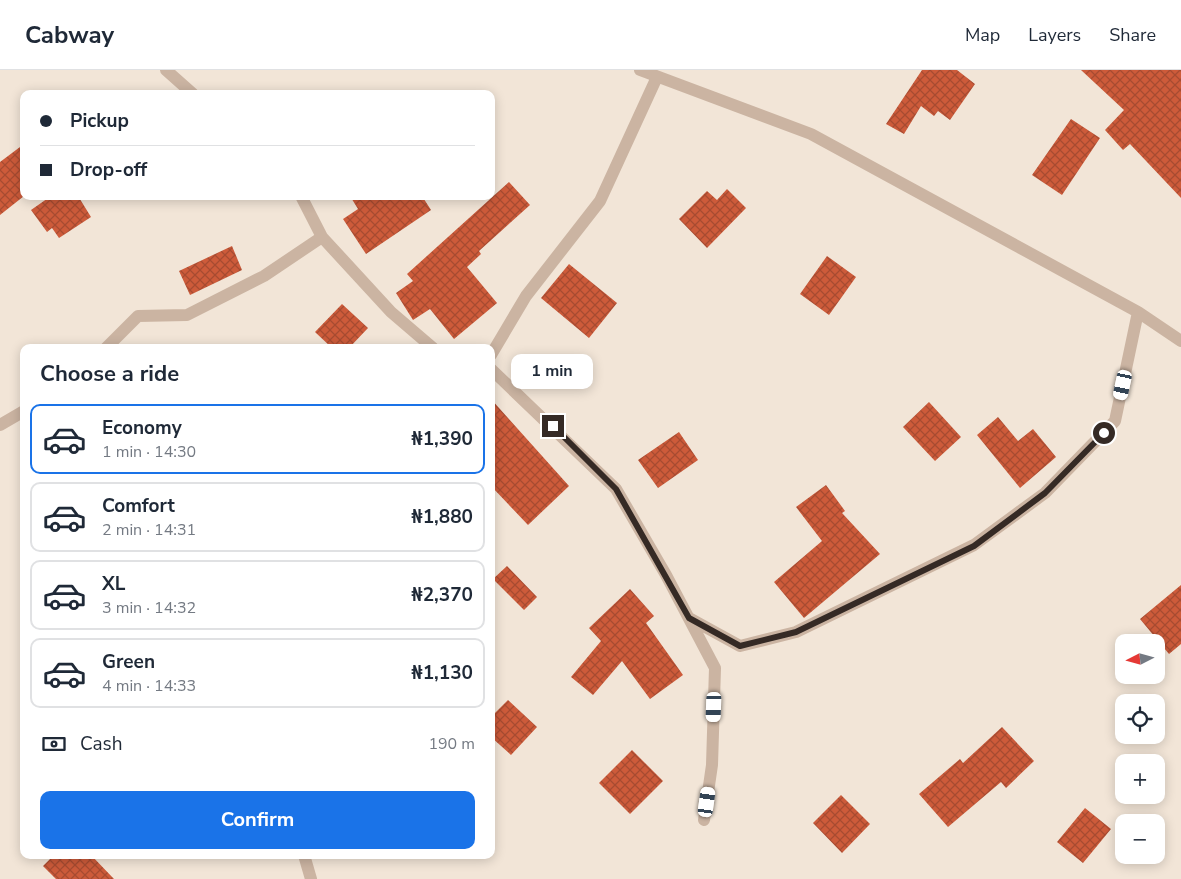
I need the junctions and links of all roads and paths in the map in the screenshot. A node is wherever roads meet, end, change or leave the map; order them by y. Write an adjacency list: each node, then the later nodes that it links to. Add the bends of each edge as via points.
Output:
1 (166, 70): 4 (street)
2 (640, 70): 3 (street)
3 (657, 77): 7 (street, via 811,134); 11 (street, via 600,201 526,296)
4 (188, 90)
5 (303, 200): 6 (street)
6 (322, 236): 9 (street, via 264,276 187,315 138,316); 10 (street, via 392,312)
7 (1138, 312): 8 (street); 15 (street, via 1115,421 1045,493 974,546 796,632 740,646)
8 (1181, 341)
9 (110, 344)
10 (428, 344)
11 (495, 348)
12 (495, 372): 15 (street, via 616,489)
13 (20, 413): 14 (street)
14 (0, 425)
15 (689, 618): 16 (street, via 715,668 712,766)
16 (704, 820)
17 (305, 859): 18 (street)
18 (311, 879)

